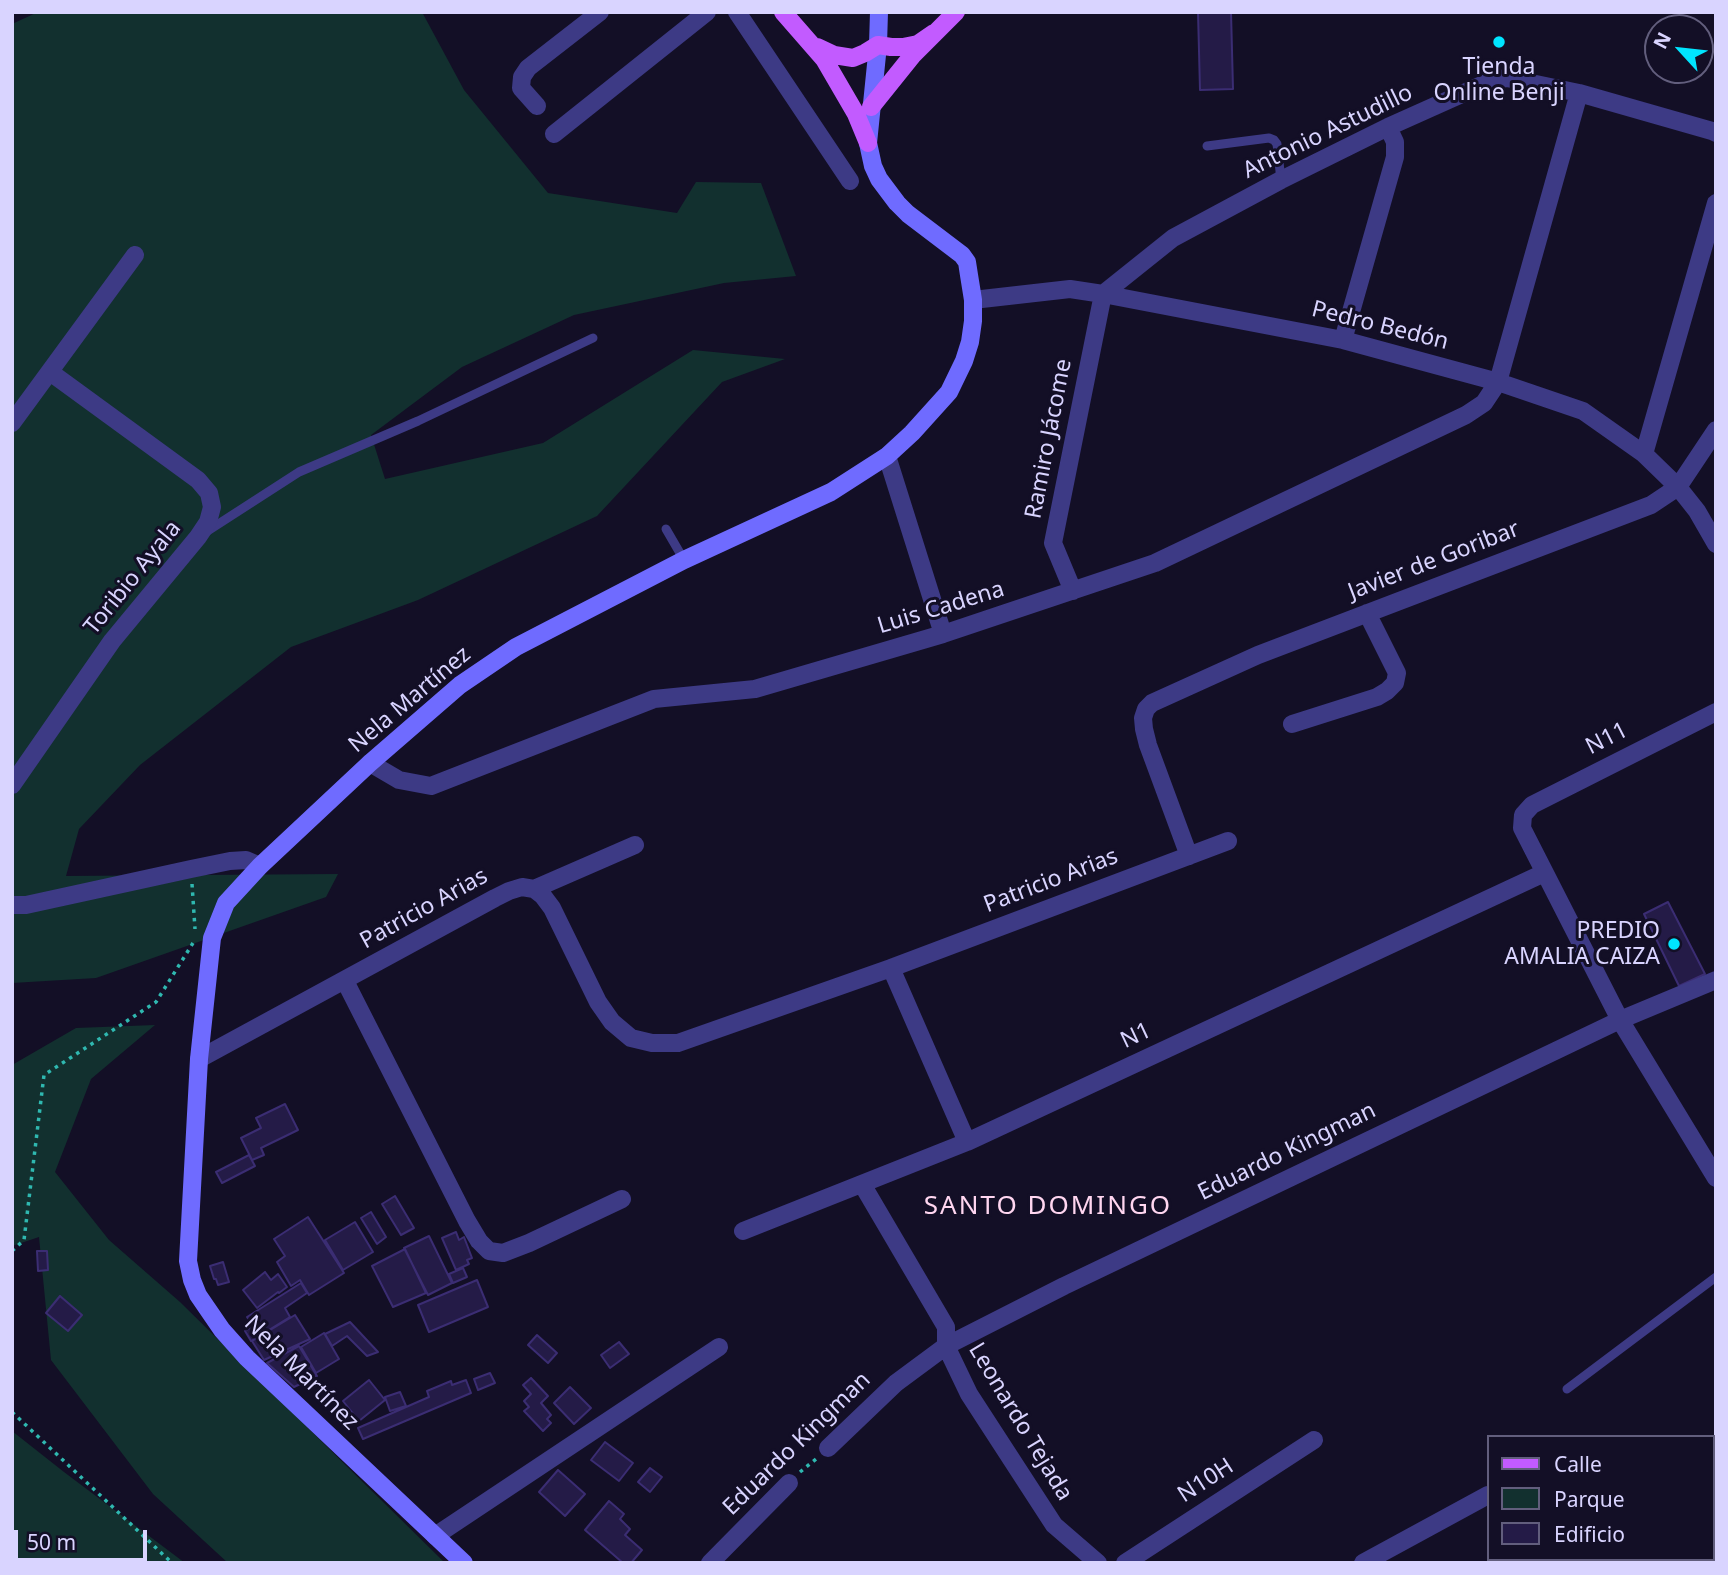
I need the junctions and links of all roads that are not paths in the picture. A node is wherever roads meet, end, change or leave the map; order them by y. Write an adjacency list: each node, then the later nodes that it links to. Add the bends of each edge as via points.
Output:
1 (600, 12): 11 (street, via 527,68 522,88)
2 (707, 12): 14 (street)
3 (737, 12): 19 (street)
4 (783, 12): 8 (main road)
5 (879, 12): 9 (main road, Nela Martínez)
6 (956, 12): 7 (main road)
7 (934, 33): 9 (main road, via 918,44); 12 (main road)
8 (804, 35): 9 (main road, via 819,49 845,57 853,58); 16 (main road, via 841,86)
9 (878, 45): 12 (main road, Nela Martínez)
10 (1579, 93): 13 (street, Antonio Astudillo, via 1507,78 1493,80); 15 (street, Antonio Astudillo); 27 (street)
11 (537, 106)
12 (871, 107): 16 (main road, Nela Martínez)
13 (1388, 127): 18 (street, Antonio Astudillo); 25 (street, via 1395,157)
14 (554, 134)
15 (1716, 134)
16 (868, 143): 23 (main road, Nela Martínez, via 879,179 897,203 967,262)
17 (1207, 146): 18 (lane, via 1274,140)
18 (1282, 180): 22 (street, Antonio Astudillo, via 1173,238)
19 (850, 181)
20 (1716, 203): 30 (street)
21 (135, 255): 26 (street)
22 (1103, 294): 23 (street, Pedro Bedón, via 1070,289); 25 (street, Pedro Bedón); 37 (street, Ramiro Jácome, via 1053,542)
23 (974, 300): 31 (main road, Nela Martínez, via 970,342 949,392)
24 (593, 338): 34 (lane, via 299,472)
25 (1343, 340): 27 (street, Pedro Bedón)
26 (50, 372): 28 (street); 34 (street, Toribio Ayala, via 198,480 209,493 212,507)
27 (1498, 382): 30 (street, Pedro Bedón, via 1583,411); 37 (street, Luis Cadena, via 1484,403 1466,415 1155,563)
28 (12, 423)
29 (1716, 430): 32 (street, Javier de Goribar)
30 (1644, 454): 32 (street, Pedro Bedón)
31 (887, 456): 36 (main road, Nela Martínez, via 831,492); 39 (street)
32 (1678, 486): 35 (street, Pedro Bedón); 38 (street, Javier de Goribar, via 1651,505)
33 (666, 529): 36 (lane)
34 (198, 537): 43 (street, Toribio Ayala, via 112,641)
35 (1716, 544)
36 (684, 560): 42 (main road, Nela Martínez, via 516,647 460,685)
37 (1073, 591): 39 (street, Luis Cadena)
38 (1367, 613): 41 (street, via 1397,673 1395,683 1377,697); 46 (street, Javier de Goribar, via 1258,655 1152,702 1146,709 1148,745)
39 (943, 634): 42 (street, Luis Cadena, via 755,689 654,699 430,786 399,780)
40 (1716, 712): 48 (street, N11, via 1532,805 1523,815 1522,828)
41 (1292, 724)
42 (370, 763): 47 (main road, Nela Martínez)
43 (12, 785)
44 (1228, 841): 46 (street, Patricio Arias)
45 (635, 845): 49 (street)
46 (1189, 856): 51 (street, Patricio Arias)
47 (260, 866): 50 (street, via 246,860); 55 (main road, Nela Martínez, via 226,903 217,921)
48 (1544, 873): 54 (street); 56 (street, N1)
49 (534, 889): 51 (street, Patricio Arias, via 552,908 612,1022 631,1038 652,1043 678,1043); 53 (street, Patricio Arias, via 509,891)
50 (12, 905)
51 (891, 968): 56 (street)
52 (1716, 980): 54 (street, Eduardo Kingman)
53 (345, 981): 55 (street, Patricio Arias); 59 (street, via 467,1221 489,1251 503,1253 529,1244)
54 (1620, 1020): 57 (street); 62 (street, Eduardo Kingman)
55 (199, 1059): 69 (main road, Nela Martínez, via 188,1261 198,1295 247,1358)
56 (967, 1142): 58 (street, N1)
57 (1716, 1178)
58 (862, 1184): 60 (street, N1); 62 (street, Leonardo Tejada, via 946,1327)
59 (622, 1199)
60 (743, 1231)
61 (1716, 1276): 64 (lane)
62 (946, 1346): 66 (street, Eduardo Kingman, via 896,1383); 72 (street, Leonardo Tejada, via 969,1394 1054,1525)
63 (719, 1347): 69 (street)
64 (1567, 1389)
65 (1314, 1440): 73 (street, N10H)
66 (828, 1448)
67 (789, 1483): 71 (street, Eduardo Kingman)
68 (1486, 1496): 74 (street)
69 (435, 1536): 70 (main road, Nela Martínez)
70 (464, 1563)
71 (710, 1563)
72 (1098, 1563)
73 (1125, 1563)
74 (1363, 1563)

